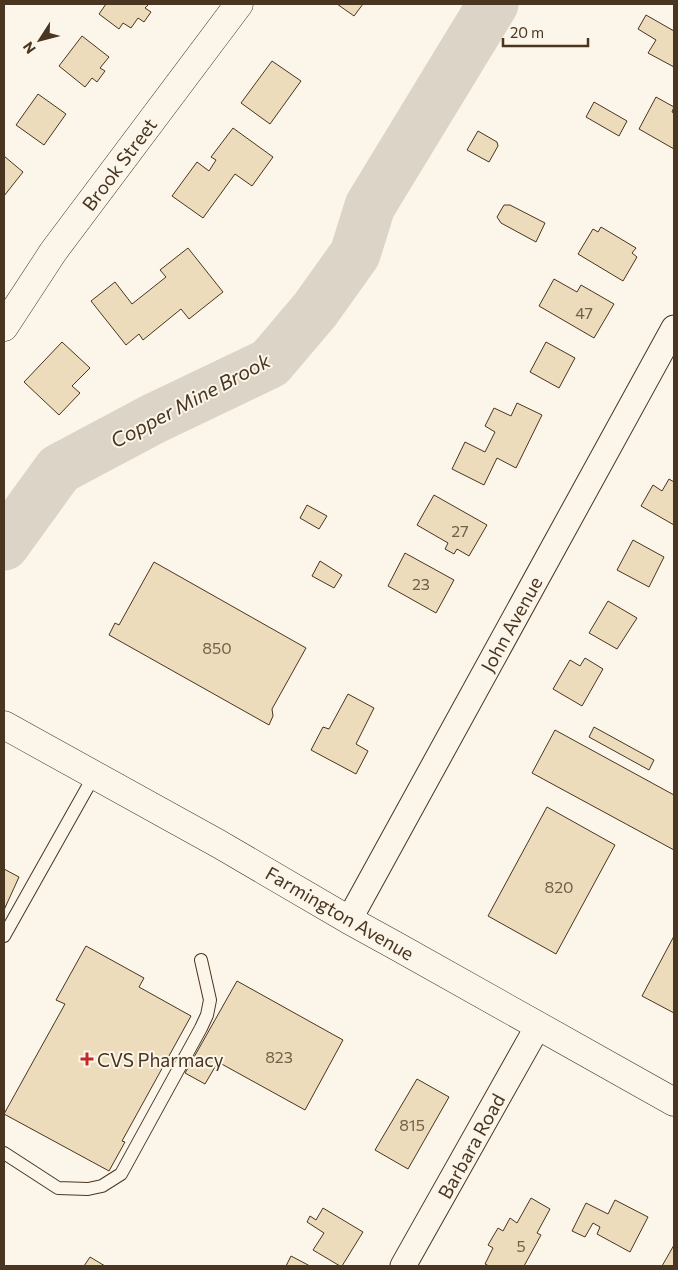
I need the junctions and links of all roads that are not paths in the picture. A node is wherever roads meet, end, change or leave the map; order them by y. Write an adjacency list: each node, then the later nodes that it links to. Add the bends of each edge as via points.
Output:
1 (239, 4): 2 (main road, Brook Street, via 53,252)
2 (4, 327)
3 (674, 328): 6 (street, John Avenue)
4 (4, 725): 5 (main road, Farmington Avenue)
5 (95, 774): 6 (main road, Farmington Avenue); 7 (lane)
6 (350, 920): 9 (main road, Farmington Avenue)
7 (4, 936)
8 (201, 960): 11 (lane, via 210,1000 207,1015 121,1174 102,1186 58,1188)
9 (538, 1026): 10 (main road, Farmington Avenue); 12 (street, Barbara Road)
10 (674, 1102)
11 (4, 1153)
12 (403, 1266)

